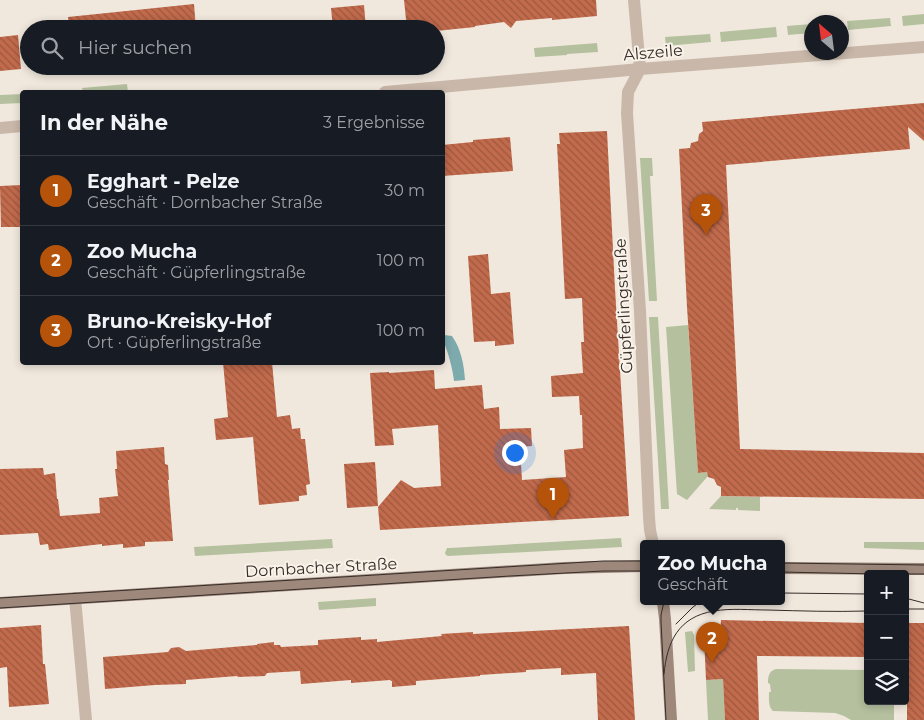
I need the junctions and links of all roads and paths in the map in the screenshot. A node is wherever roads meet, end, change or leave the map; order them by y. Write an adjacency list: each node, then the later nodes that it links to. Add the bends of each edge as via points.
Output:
1 (634, 0): 3 (street)
2 (924, 47): 3 (street, Alszeile)
3 (640, 69): 4 (street, Alszeile); 7 (street, Güpferlingstraße, via 628,92 626,114)
4 (406, 90)
5 (20, 126): 6 (street)
6 (0, 128)
7 (652, 540)
8 (640, 566): 11 (main road, Dornbacher Straße)
9 (785, 568): 10 (main road)
10 (924, 569)
11 (75, 598): 12 (main road, Dornbacher Straße); 14 (street)
12 (0, 603)
13 (664, 605): 15 (main road)
14 (86, 720)
15 (671, 720)

